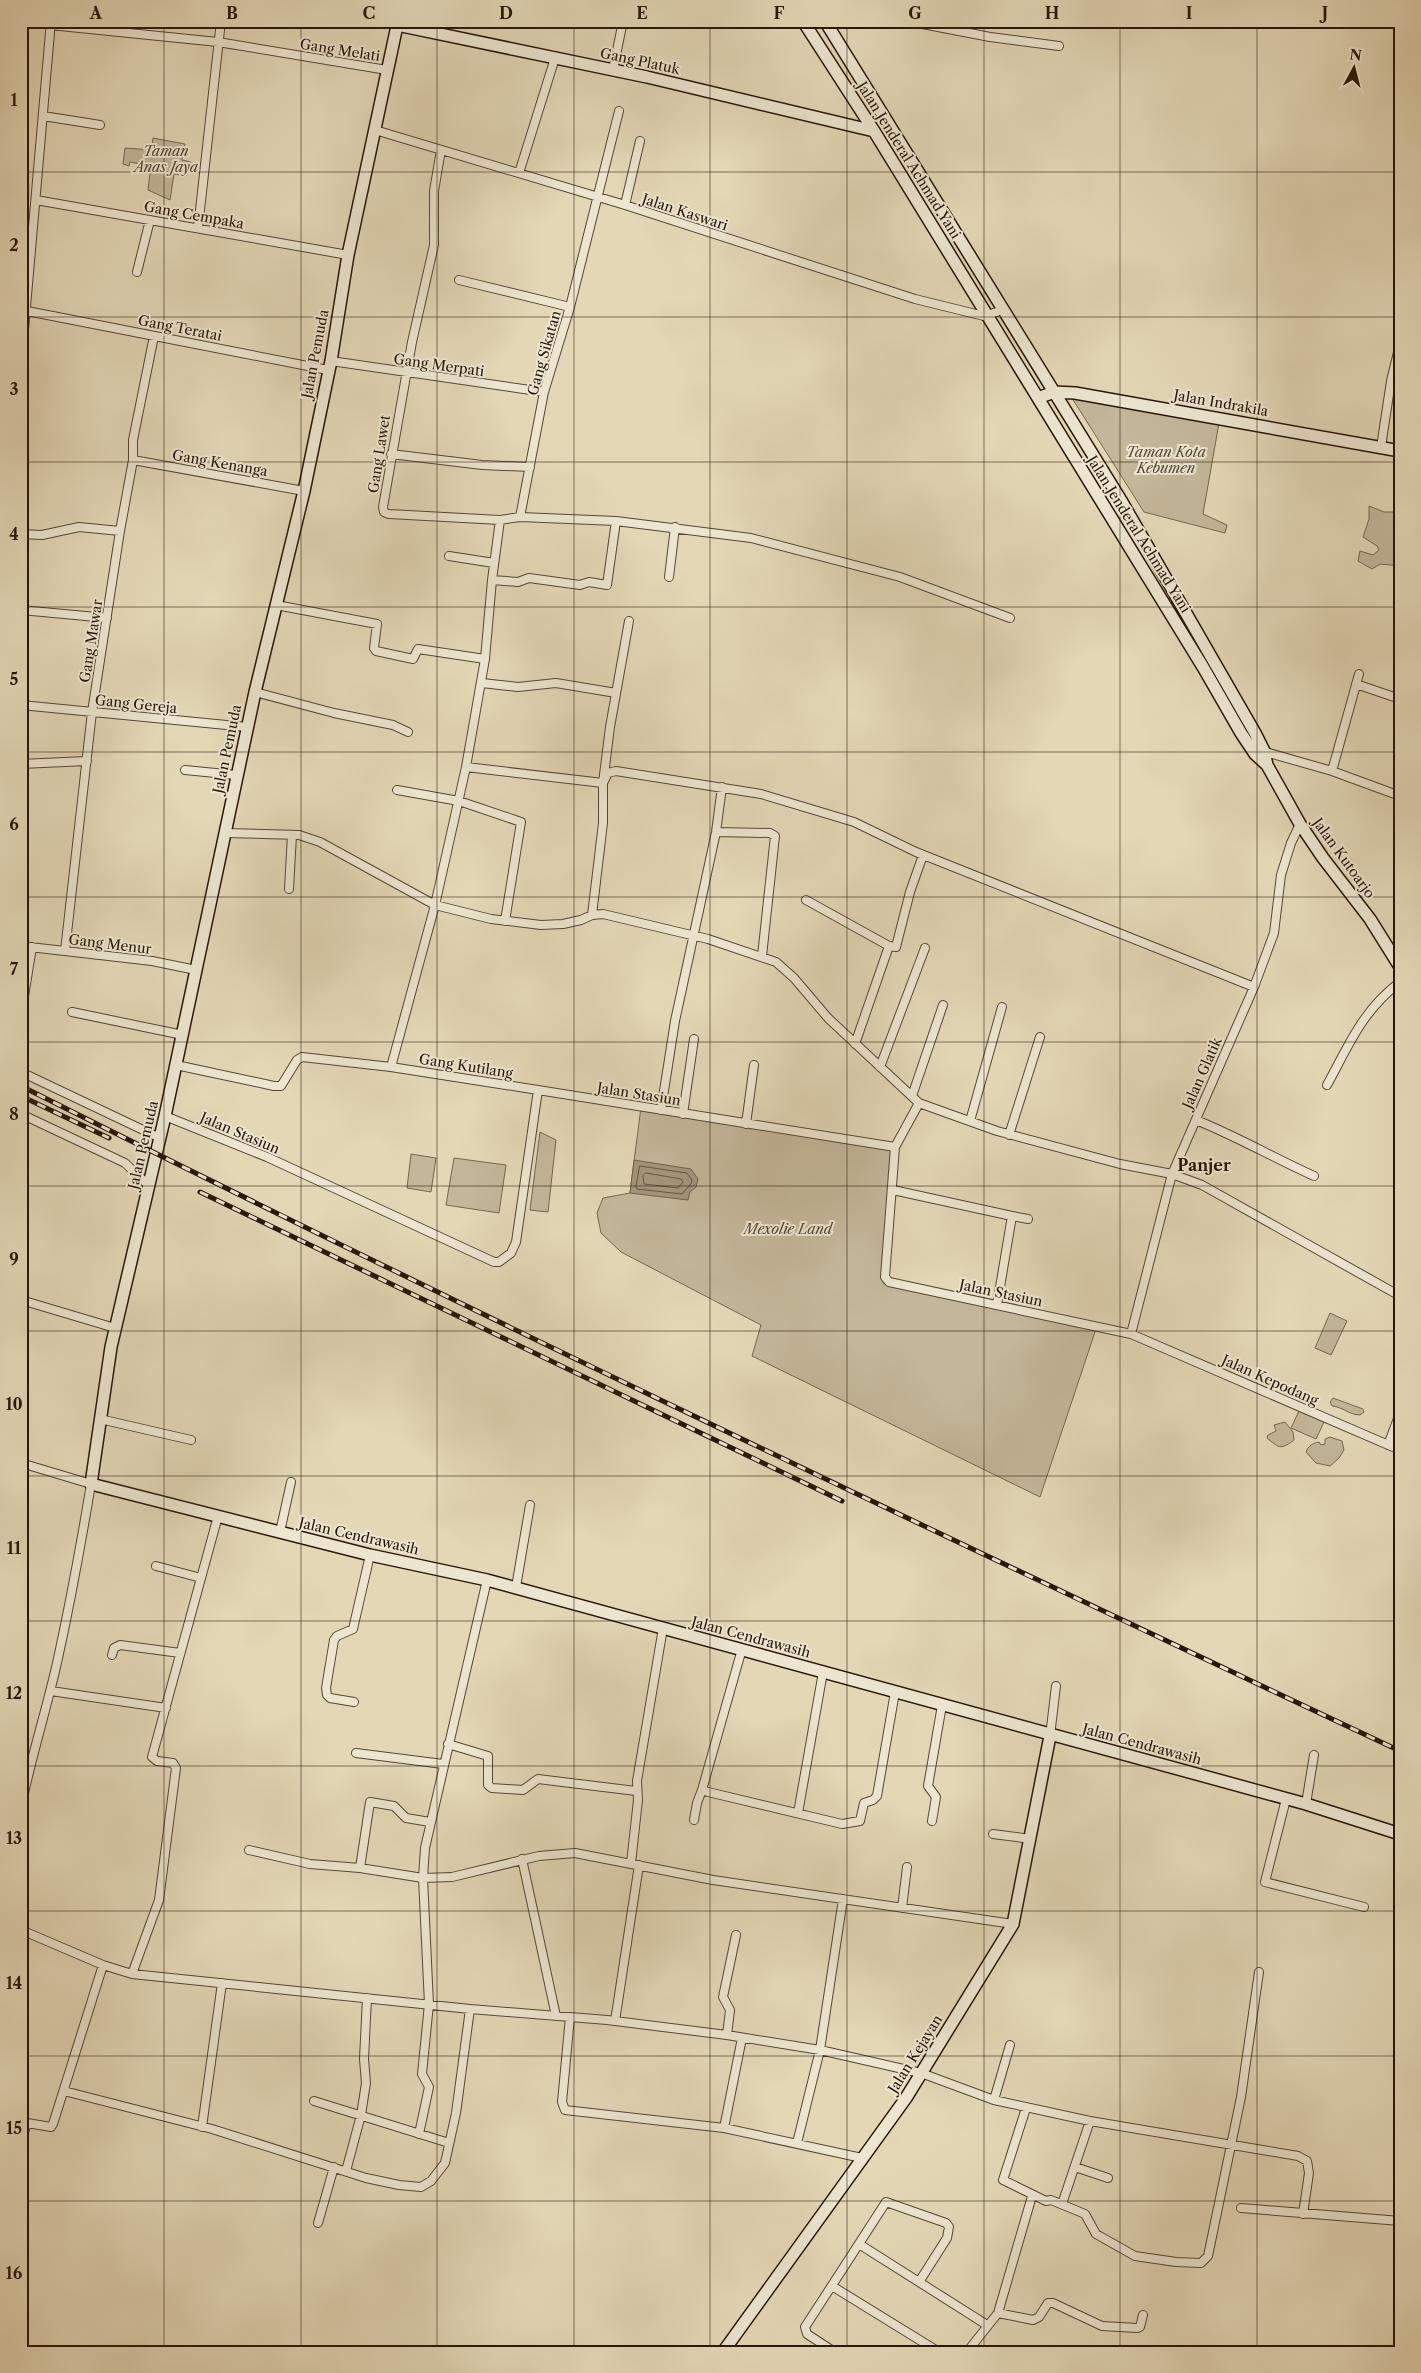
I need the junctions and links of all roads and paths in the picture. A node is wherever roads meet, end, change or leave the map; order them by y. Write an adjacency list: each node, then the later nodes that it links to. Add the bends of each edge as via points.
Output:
1 (222, 21): 8 (street)
2 (623, 21): 12 (street)
3 (803, 21): 17 (main road, Jalan Jenderal Achmad Yani)
4 (825, 21): 30 (main road, Jalan Jenderal Achmad Yani)
5 (908, 21): 9 (street)
6 (50, 23): 8 (street, Gang Melati); 14 (street)
7 (398, 23): 10 (main road, Gang Platuk); 11 (main road, Jalan Pemuda)
8 (218, 42): 11 (street, Gang Melati); 25 (street)
9 (1059, 46)
10 (555, 58): 12 (main road, Gang Platuk); 20 (street)
11 (387, 70): 16 (main road, Jalan Pemuda)
12 (613, 70): 17 (main road, Gang Platuk)
13 (619, 111): 21 (street, Gang Sikatan)
14 (43, 116): 15 (street); 22 (street)
15 (100, 125)
16 (375, 130): 19 (street, Jalan Kaswari); 26 (main road, Jalan Pemuda)
17 (874, 131): 32 (main road, Jalan Jenderal Achmad Yani)
18 (640, 141): 23 (street)
19 (441, 150): 20 (street, Jalan Kaswari); 37 (street, Gang Lawet, via 434,191 434,245)
20 (519, 173): 21 (street, Jalan Kaswari)
21 (597, 196): 23 (street, Jalan Kaswari); 29 (street, Gang Sikatan)
22 (36, 200): 24 (street, Gang Cempaka); 31 (street)
23 (625, 205): 32 (street, Jalan Kaswari, via 915,299)
24 (150, 220): 25 (street, Gang Cempaka); 27 (street)
25 (198, 228): 26 (street, Gang Cempaka)
26 (348, 255): 36 (main road, Jalan Pemuda)
27 (137, 272)
28 (459, 280): 29 (street)
29 (570, 307): 38 (street, Gang Sikatan)
30 (1003, 310): 32 (street); 39 (main road, Jalan Jenderal Achmad Yani)
31 (26, 311): 33 (street, Gang Teratai); 35 (street)
32 (988, 316): 40 (main road, Jalan Jenderal Achmad Yani)
33 (154, 336): 36 (street, Gang Teratai); 44 (street, Gang Mawar, via 133,440)
34 (1400, 344): 41 (street)
35 (21, 364)
36 (330, 365): 37 (street, Gang Merpati); 48 (main road, Jalan Pemuda)
37 (406, 374): 38 (street, Gang Merpati); 43 (street, Gang Lawet)
38 (544, 392): 46 (street, Gang Sikatan)
39 (1054, 392): 40 (main road, Jalan Indrakila); 41 (main road, Jalan Indrakila); 45 (main road, Jalan Jenderal Achmad Yani)
40 (1038, 398): 47 (main road, Jalan Jenderal Achmad Yani)
41 (1382, 447): 42 (main road, Jalan Indrakila)
42 (1400, 451)
43 (391, 454): 46 (street); 50 (street, Gang Lawet, via 384,512)
44 (133, 460): 48 (street, Gang Kenanga); 53 (street, Gang Mawar)
45 (1098, 462): 47 (main road); 75 (main road, Jalan Jenderal Achmad Yani, via 1188,615)
46 (530, 467): 49 (street, Gang Sikatan)
47 (1081, 469): 75 (main road, Jalan Jenderal Achmad Yani)
48 (304, 491): 59 (main road, Jalan Pemuda)
49 (520, 517): 50 (street); 51 (street)
50 (500, 520): 56 (street)
51 (616, 521): 52 (street); 58 (street, via 607,585 529,578 518,582)
52 (675, 527): 57 (street); 62 (street, via 751,538 900,578)
53 (120, 531): 54 (street, via 79,527 42,535); 61 (street, Gang Mawar)
54 (21, 534)
55 (449, 556): 56 (street)
56 (494, 563): 58 (street)
57 (669, 577)
58 (492, 580): 64 (street)
59 (276, 605): 64 (street, via 377,624 376,651 413,659 418,649); 68 (main road, Jalan Pemuda)
60 (21, 610): 61 (street)
61 (107, 618): 72 (street, Gang Mawar)
62 (1010, 618)
63 (629, 621): 69 (street)
64 (485, 659): 66 (street)
65 (1359, 674): 67 (street)
66 (482, 683): 69 (street, via 515,687 556,683); 79 (street)
67 (1356, 684): 70 (street); 81 (street)
68 (255, 692): 73 (main road, Jalan Pemuda); 74 (street, via 393,725)
69 (616, 692): 83 (street)
70 (1400, 699)
71 (21, 705): 72 (street, Gang Gereja)
72 (92, 712): 73 (street, Gang Gereja); 76 (street, Gang Mawar)
73 (247, 727): 82 (main road, Jalan Pemuda)
74 (408, 732)
75 (1259, 752): 78 (main road, Jalan Jenderal Achmad Yani); 81 (street)
76 (87, 761): 77 (street); 103 (street, Gang Mawar)
77 (21, 764)
78 (1266, 765): 88 (main road, Jalan Kutoarjo)
79 (466, 767): 83 (street); 87 (street)
80 (185, 770): 82 (street)
81 (1332, 771): 86 (street)
82 (236, 775): 90 (main road, Jalan Pemuda)
83 (603, 783): 84 (street, via 608,773 616,771); 96 (street, via 603,823)
84 (722, 787): 89 (street); 92 (street, via 762,794 854,822)
85 (397, 790): 87 (street)
86 (1400, 796)
87 (459, 801): 95 (street); 97 (street, via 522,822)
88 (1300, 824): 105 (main road, Jalan Kutoarjo); 108 (street, Jalan Glatik, via 1282,875 1274,933)
89 (716, 832): 98 (street); 104 (street, via 770,833 775,836)
90 (225, 833): 91 (street); 106 (main road, Jalan Pemuda)
91 (292, 835): 93 (street); 95 (street, via 320,842)
92 (923, 854): 100 (street, via 897,946); 108 (street)
93 (289, 889)
94 (806, 900): 100 (street)
95 (435, 905): 97 (street); 119 (street)
96 (592, 915): 97 (street, via 581,920 541,925); 98 (street, via 603,914)
97 (505, 921)
98 (694, 935): 104 (street); 126 (street, via 675,1021)
99 (21, 946): 101 (street, Gang Menur)
100 (890, 946): 116 (street)
101 (32, 947): 103 (street, Gang Menur); 112 (street)
102 (924, 948): 120 (street)
103 (65, 951): 106 (street, Gang Menur, via 152,961)
104 (762, 956): 116 (street, via 776,962 794,978)
105 (1400, 967)
106 (196, 970): 113 (main road, Jalan Pemuda)
107 (1400, 982): 122 (street, via 1370,1010)
108 (1254, 987): 130 (street, Jalan Glatik)
109 (943, 1005): 124 (street)
110 (1002, 1007): 131 (street)
111 (72, 1012): 113 (street)
112 (21, 1016)
113 (183, 1036): 117 (main road, Jalan Pemuda)
114 (1040, 1037): 133 (street)
115 (694, 1039): 128 (street)
116 (855, 1044): 120 (street)
117 (176, 1065): 119 (street, Gang Kutilang, via 274,1086 281,1086 302,1057); 129 (main road, Jalan Pemuda)
118 (754, 1065): 132 (street)
119 (391, 1067): 123 (street, Gang Kutilang)
120 (880, 1067): 124 (street)
121 (21, 1072): 134 (street)
122 (1327, 1085)
123 (538, 1090): 126 (street, Jalan Stasiun); 129 (street, Jalan Stasiun, via 516,1242 511,1253 499,1262 419,1229 267,1157)
124 (912, 1096): 125 (street)
125 (919, 1103): 131 (street); 135 (street)
126 (661, 1110): 128 (street, Jalan Stasiun)
127 (21, 1114): 138 (street, via 125,1163)
128 (683, 1114): 132 (street, Jalan Stasiun)
129 (165, 1116): 134 (main road, Jalan Pemuda)
130 (1196, 1120): 136 (street, Jalan Glatik); 137 (street)
131 (970, 1122): 133 (street)
132 (746, 1124): 135 (street, Jalan Stasiun)
133 (1010, 1135): 136 (street)
134 (160, 1138): 138 (main road, Jalan Pemuda)
135 (895, 1147): 139 (street, Jalan Stasiun)
136 (1172, 1174): 142 (street, via 1202,1185); 146 (street, Jalan Glatik)
137 (1314, 1176)
138 (148, 1185): 145 (main road, Jalan Pemuda)
139 (892, 1190): 140 (street); 144 (street, Jalan Stasiun, via 886,1280)
140 (1012, 1216): 141 (street); 144 (street)
141 (1028, 1219)
142 (1400, 1296)
143 (21, 1300): 145 (street)
144 (996, 1305): 146 (street, Jalan Stasiun)
145 (115, 1328): 148 (main road, Jalan Pemuda)
146 (1131, 1334): 150 (street, Jalan Kepodang)
147 (1400, 1413): 150 (street)
148 (100, 1419): 149 (street); 154 (main road, Jalan Pemuda)
149 (191, 1440)
150 (1388, 1445): 151 (street, Jalan Kepodang)
151 (1400, 1450)
152 (21, 1463): 154 (street)
153 (291, 1482): 157 (street)
154 (91, 1484): 156 (main road, Jalan Cendrawasih); 169 (street)
155 (530, 1505): 162 (street)
156 (218, 1516): 157 (main road, Jalan Cendrawasih); 160 (street)
157 (280, 1532): 158 (main road, Jalan Cendrawasih)
158 (370, 1555): 161 (main road, Jalan Cendrawasih); 171 (street, via 353,1629 334,1640 326,1688 330,1698)
159 (156, 1566): 160 (street)
160 (201, 1578): 165 (street)
161 (487, 1580): 162 (main road, Jalan Cendrawasih); 175 (street)
162 (516, 1587): 163 (main road, Jalan Cendrawasih)
163 (663, 1628): 164 (main road, Jalan Cendrawasih); 180 (street)
164 (742, 1649): 167 (main road, Jalan Cendrawasih); 179 (street)
165 (180, 1653): 166 (street, via 120,1645 114,1648); 173 (street)
166 (112, 1655)
167 (823, 1672): 170 (main road, Jalan Cendrawasih); 184 (street)
168 (1056, 1686): 174 (street)
169 (51, 1691): 173 (street); 183 (street, via 31,1757)
170 (895, 1692): 172 (main road, Jalan Cendrawasih); 184 (street, via 877,1796 864,1803 860,1820 842,1824)
171 (354, 1702)
172 (942, 1705): 174 (main road, Jalan Cendrawasih); 186 (street, via 928,1786 936,1797)
173 (166, 1708): 206 (street, via 152,1757 173,1763 176,1768 165,1863 159,1900)
174 (1050, 1736): 181 (main road, Jalan Cendrawasih); 190 (main road, Jalan Kejayan)
175 (448, 1744): 178 (street); 180 (street, via 488,1756 489,1787 523,1790 538,1779)
176 (356, 1753): 178 (street)
177 (1314, 1755): 182 (street)
178 (443, 1764): 187 (street)
179 (702, 1790): 184 (street); 185 (street)
180 (636, 1791): 193 (street, via 638,1800)
181 (1286, 1799): 182 (main road, Jalan Cendrawasih); 199 (street, via 1265,1882)
182 (1306, 1804): 189 (main road, Jalan Cendrawasih)
183 (21, 1806)
184 (798, 1813)
185 (694, 1820)
186 (932, 1821)
187 (430, 1822): 196 (street, via 406,1818 394,1806 370,1802); 197 (street)
188 (993, 1834): 190 (street)
189 (1400, 1834)
190 (1031, 1839): 201 (main road, Jalan Kejayan)
191 (249, 1850): 196 (street, via 310,1864)
192 (522, 1860): 193 (street, via 575,1853); 197 (street, via 452,1877); 211 (street)
193 (631, 1863): 194 (street)
194 (640, 1865): 198 (street, via 713,1880); 213 (street)
195 (907, 1867): 200 (street)
196 (360, 1868): 197 (street)
197 (423, 1878): 209 (street)
198 (843, 1899): 200 (street); 217 (street)
199 (1364, 1907)
200 (902, 1908): 201 (street)
201 (1012, 1924): 218 (main road, Jalan Kejayan)
202 (21, 1930): 204 (street)
203 (736, 1935): 214 (street, via 723,1996 730,2010)
204 (103, 1965): 206 (street); 219 (street)
205 (1259, 1972): 232 (street)
206 (132, 1974): 207 (street)
207 (222, 1983): 208 (street); 226 (street)
208 (366, 1998): 209 (street); 223 (street, via 366,2083)
209 (429, 2004): 210 (street); 228 (street, via 422,2074 429,2087)
210 (470, 2008): 211 (street); 230 (street)
211 (556, 2016): 212 (street)
212 (570, 2017): 213 (street); 227 (street, via 562,2102 566,2110)
213 (614, 2021): 214 (street)
214 (727, 2035): 215 (street)
215 (742, 2038): 217 (street); 227 (street)
216 (1010, 2045): 220 (street)
217 (820, 2050): 218 (street); 231 (street)
218 (921, 2073): 220 (street); 233 (main road, Jalan Kejayan)
219 (64, 2091): 225 (street, via 54,2124 50,2127); 226 (street)
220 (994, 2100): 222 (street)
221 (314, 2101): 223 (street)
222 (1026, 2108): 224 (street); 238 (street, via 1002,2179)
223 (361, 2115): 228 (street); 236 (street)
224 (1090, 2121): 232 (street); 235 (street)
225 (24, 2122): 229 (street)
226 (202, 2127): 234 (street)
227 (724, 2128): 231 (street)
228 (419, 2134): 230 (street)
229 (21, 2142)
230 (449, 2143): 236 (street, via 445,2163 431,2181 420,2187)
231 (797, 2144): 233 (street)
232 (1232, 2144): 239 (street, via 1208,2256 1201,2262 1135,2256 1096,2234 1086,2214); 241 (street, via 1298,2156 1307,2161 1309,2173)
233 (862, 2158): 251 (main road, Jalan Kejayan)
234 (334, 2167): 236 (street); 243 (street)
235 (1075, 2167): 237 (street); 239 (street)
236 (346, 2171)
237 (1108, 2178)
238 (1032, 2196): 239 (street); 247 (street)
239 (1062, 2204)
240 (1241, 2208): 241 (street)
241 (1303, 2214): 242 (street)
242 (1400, 2221)
243 (318, 2224)
244 (859, 2244): 245 (street); 245 (street, via 883,2204 889,2201 946,2223 949,2227 947,2238); 246 (street)
245 (919, 2282): 249 (street)
246 (832, 2286): 250 (street, via 805,2327 805,2331); 252 (street)
247 (998, 2313): 248 (street, via 1033,2320 1039,2317 1048,2303 1053,2303 1102,2326 1137,2328); 249 (street)
248 (1142, 2315)
249 (987, 2325): 253 (street)
250 (831, 2351)
251 (723, 2352)
252 (939, 2352)
253 (967, 2352)

